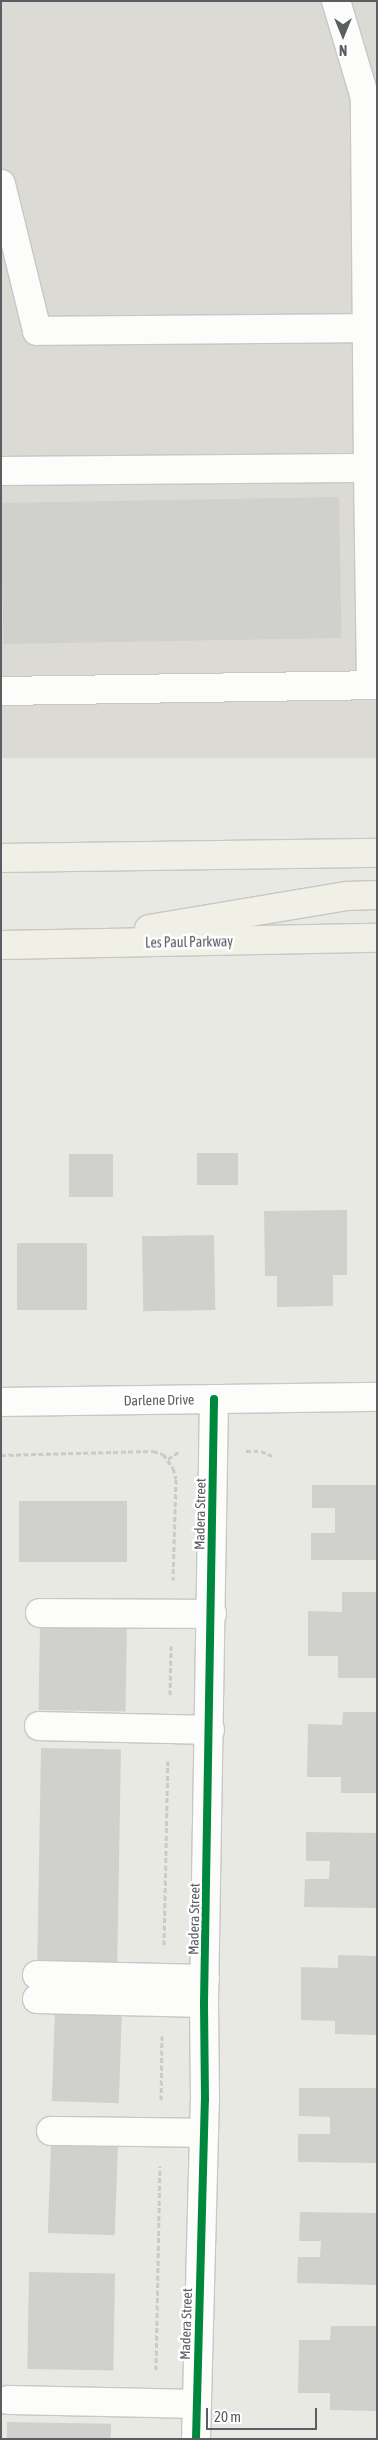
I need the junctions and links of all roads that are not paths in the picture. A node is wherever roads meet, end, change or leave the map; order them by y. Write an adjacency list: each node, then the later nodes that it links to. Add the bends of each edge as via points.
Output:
1 (336, 1): 3 (street, via 365,98)
2 (1, 184): 3 (street, via 38,331)
3 (367, 328): 4 (street)
4 (373, 468): 5 (street); 6 (street)
5 (1, 471)
6 (374, 685): 7 (street)
7 (1, 691)
8 (377, 853): 9 (main road)
9 (1, 858)
10 (377, 896): 12 (main road, via 347,896)
11 (377, 938): 12 (main road, Les Paul Parkway)
12 (52, 945): 13 (main road, Les Paul Parkway)
13 (1, 946)
14 (377, 1397): 15 (street, Darlene Drive)
15 (214, 1399): 16 (street, Darlene Drive); 18 (street, Madera Street)
16 (1, 1402)
17 (40, 1613): 18 (street)
18 (212, 1614): 20 (street, Madera Street)
19 (39, 1726): 20 (street)
20 (210, 1730): 22 (street, Madera Street)
21 (37, 1987): 22 (street)
22 (205, 1991): 24 (street, Madera Street)
23 (51, 2130): 24 (street)
24 (204, 2133): 26 (street, Madera Street)
25 (8, 2400): 26 (street)
26 (196, 2404): 27 (street, Madera Street)
27 (196, 2439)

